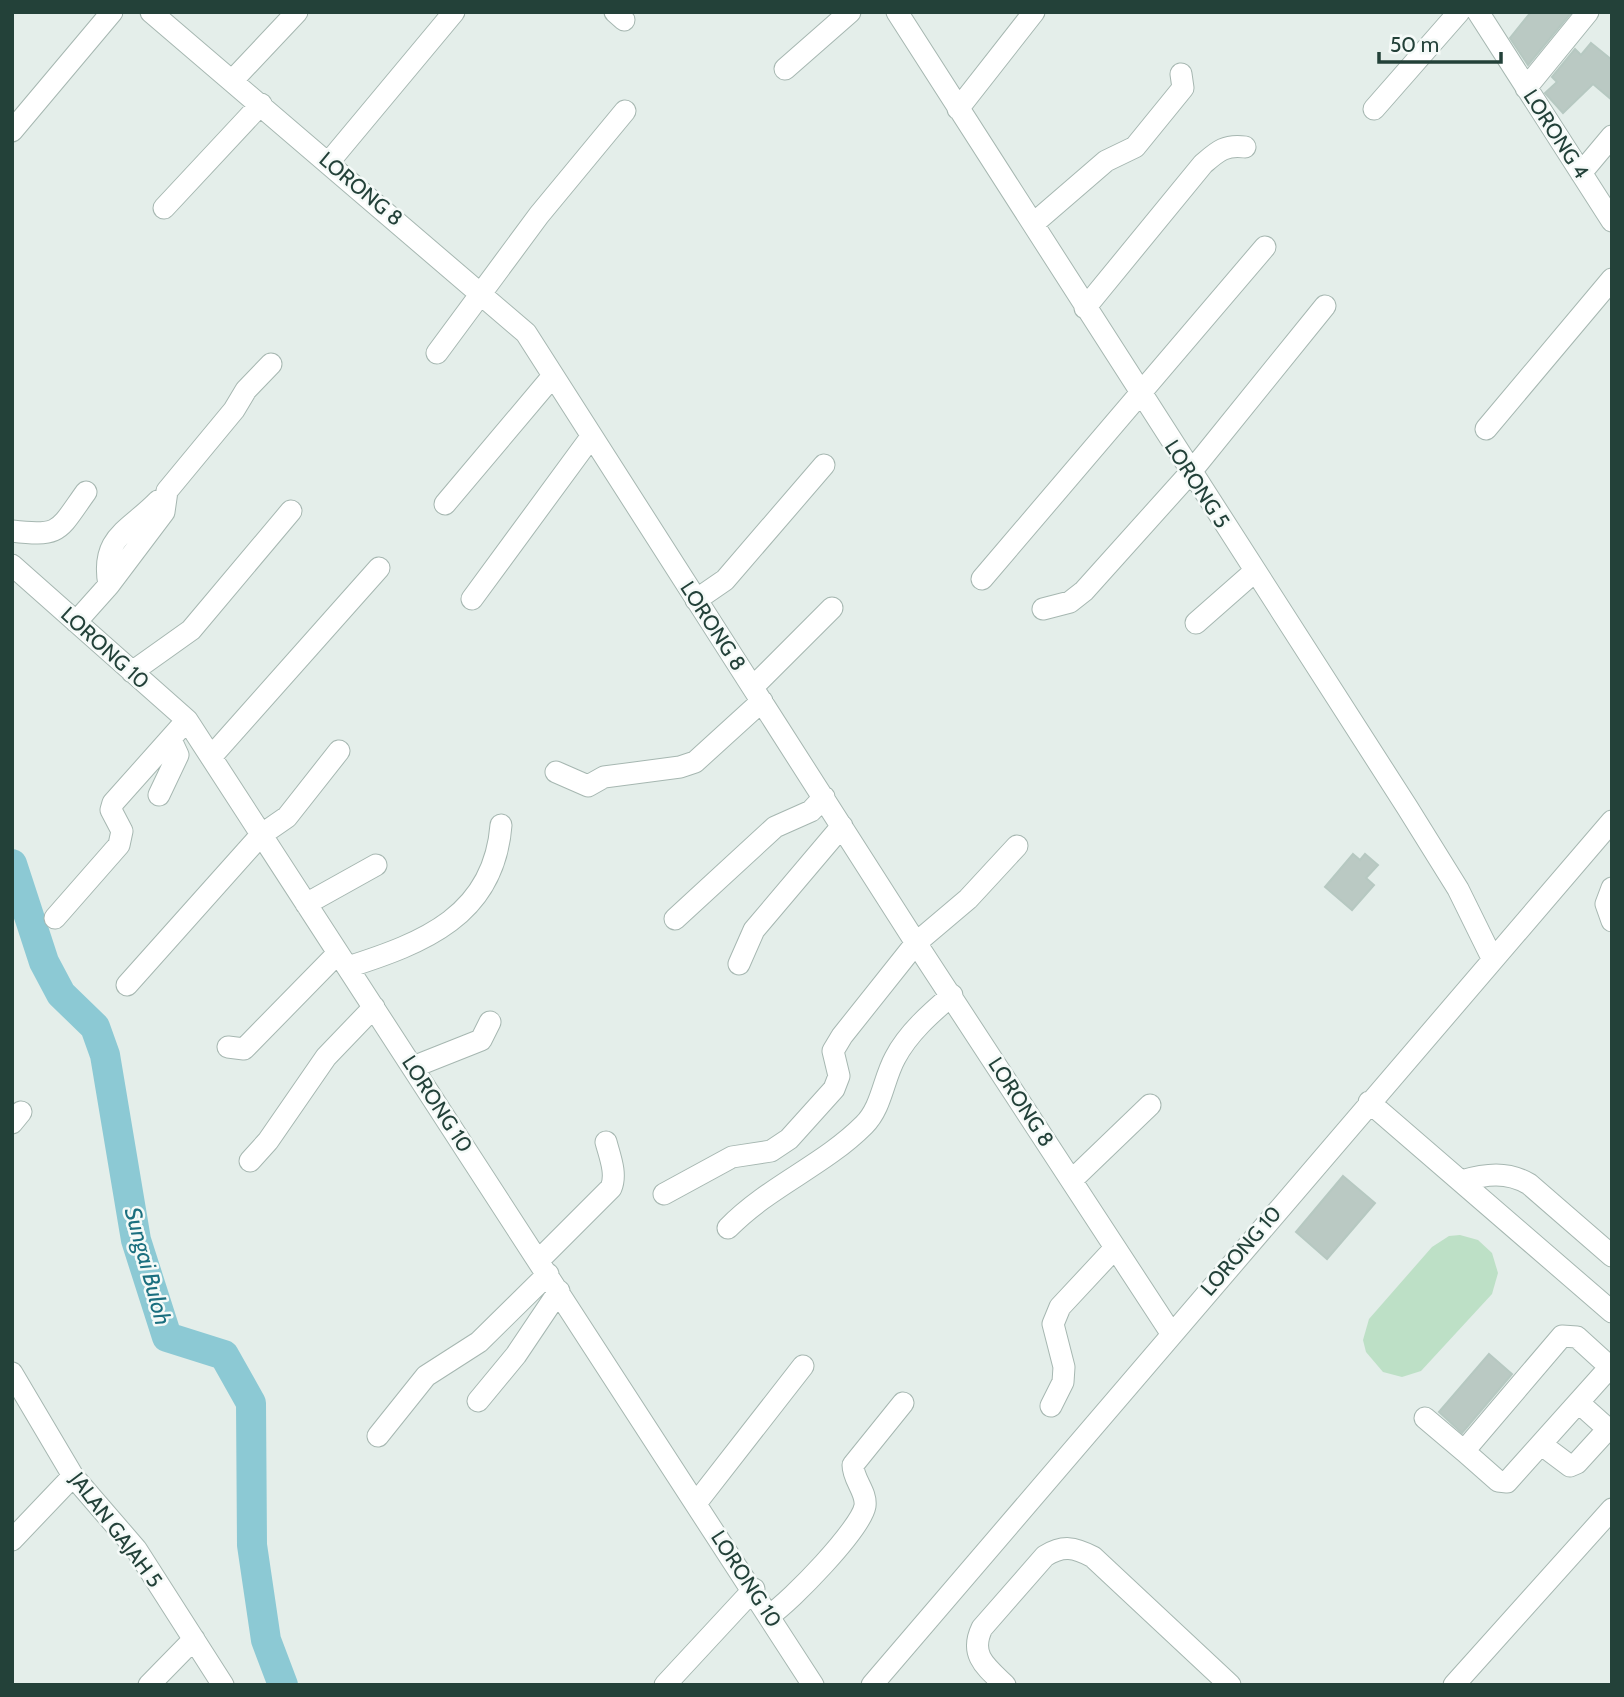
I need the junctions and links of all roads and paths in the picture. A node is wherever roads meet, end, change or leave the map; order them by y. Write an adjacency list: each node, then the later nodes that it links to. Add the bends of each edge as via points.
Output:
1 (112, 12): 19 (street)
2 (151, 12): 13 (street, LORONG 8)
3 (298, 12): 13 (street)
4 (454, 12): 22 (street)
5 (850, 12): 11 (street)
6 (897, 12): 16 (street, LORONG 5)
7 (1034, 12): 16 (street)
8 (1459, 12): 17 (street)
9 (1478, 12): 14 (street, LORONG 4)
10 (1588, 12): 14 (street)
11 (785, 69)
12 (1181, 74): 26 (street, via 1183,88 1135,147 1106,161)
13 (232, 81): 15 (street, LORONG 8)
14 (1526, 88): 23 (street, LORONG 4)
15 (261, 104): 22 (street, LORONG 8); 24 (street)
16 (958, 108): 26 (street, LORONG 5)
17 (1374, 109)
18 (625, 111): 29 (street)
19 (12, 131)
20 (1612, 136): 23 (street)
21 (1245, 147): 31 (street, via 1231,145 1203,164)
22 (329, 162): 29 (street, LORONG 8)
23 (1581, 173): 25 (street, LORONG 4)
24 (164, 208)
25 (1612, 221)
26 (1033, 224): 31 (street, LORONG 5)
27 (1265, 247): 35 (street)
28 (1612, 279): 36 (street)
29 (482, 292): 32 (street); 34 (street, LORONG 8, via 526,333)
30 (1325, 306): 39 (street)
31 (1085, 308): 35 (street, LORONG 5)
32 (437, 353)
33 (271, 364): 52 (street, via 167,491 109,547 109,585)
34 (552, 377): 37 (street, LORONG 8); 41 (street)
35 (1138, 393): 39 (street, LORONG 5); 47 (street)
36 (1486, 429)
37 (591, 437): 48 (street); 49 (street, LORONG 8)
38 (824, 465): 49 (street, via 725,580)
39 (1190, 472): 46 (street, LORONG 5); 51 (street, via 1084,591 1070,602)
40 (86, 492): 43 (street, via 52,532)
41 (445, 504)
42 (292, 511): 54 (street, via 191,630)
43 (12, 531)
44 (12, 565): 52 (street, LORONG 10)
45 (379, 568): 59 (street)
46 (1254, 572): 53 (street); 75 (street, LORONG 5, via 1458,889)
47 (982, 579)
48 (472, 599)
49 (696, 600): 55 (street, LORONG 8)
50 (832, 608): 55 (street)
51 (1043, 609)
52 (76, 622): 54 (street, LORONG 10)
53 (1196, 623)
54 (132, 672): 56 (street, LORONG 10)
55 (757, 694): 60 (street, via 695,762 604,777 588,786); 62 (street, LORONG 8)
56 (187, 720): 57 (street); 59 (street, LORONG 10)
57 (171, 740): 61 (street, via 178,755); 71 (street, via 113,803 111,810 122,831 115,851)
58 (339, 751): 66 (street, via 287,817)
59 (211, 758): 66 (street, LORONG 10)
60 (556, 772)
61 (159, 795)
62 (824, 797): 65 (street, LORONG 8); 72 (street, via 811,811 775,827)
63 (1612, 821): 75 (street, LORONG 10)
64 (500, 825): 76 (street, via 499,852 486,883 442,930 393,953)
65 (842, 826): 74 (street, LORONG 8); 77 (street, via 754,930)
66 (261, 835): 70 (street, LORONG 10); 78 (street)
67 (1017, 846): 74 (street, via 968,900)
68 (376, 865): 70 (street)
69 (1612, 888): 73 (street, via 1606,904)
70 (306, 904): 76 (street, LORONG 10)
71 (55, 918)
72 (675, 919)
73 (1612, 921)
74 (916, 943): 79 (street, LORONG 8); 90 (street, via 842,1036 833,1051 839,1076 834,1090 789,1139 771,1151 732,1157)
75 (1492, 958): 84 (street, LORONG 10)
76 (343, 960): 80 (street, LORONG 10); 82 (street, via 244,1049)
77 (739, 964)
78 (127, 985)
79 (952, 995): 88 (street, LORONG 8); 91 (street, via 905,1042 864,1125 805,1172 751,1204)
80 (374, 1007): 83 (street, LORONG 10); 87 (street, via 326,1057)
81 (490, 1022): 83 (street, via 481,1040)
82 (228, 1047)
83 (413, 1067): 94 (street, LORONG 10)
84 (1369, 1101): 89 (street); 96 (street, LORONG 10)
85 (1150, 1105): 88 (street)
86 (606, 1142): 94 (street, via 612,1162 611,1188)
87 (250, 1161)
88 (1072, 1180): 92 (street, LORONG 8)
89 (1461, 1181): 93 (street, via 1486,1174 1515,1176); 95 (street)
90 (664, 1194)
91 (728, 1228)
92 (1115, 1248): 96 (street, LORONG 8); 103 (street, via 1073,1290 1056,1316 1053,1324 1063,1382)
93 (1612, 1256)
94 (549, 1275): 100 (street, via 516,1355); 106 (street, via 479,1342 426,1376); 110 (street, LORONG 10)
95 (1612, 1312)
96 (1171, 1333): 120 (street, LORONG 10)
97 (803, 1366): 110 (street)
98 (1611, 1368): 101 (street); 108 (street, via 1577,1337 1562,1336)
99 (12, 1373): 109 (street, JALAN GAJAH 5)
100 (478, 1401)
101 (1579, 1402): 105 (street); 107 (street)
102 (903, 1403): 114 (street, via 853,1465 865,1509 798,1593)
103 (1051, 1406)
104 (1425, 1418): 108 (street)
105 (1610, 1429): 107 (street, via 1570,1466)
106 (378, 1436)
107 (1542, 1445): 108 (street, via 1507,1482 1498,1480)
108 (1464, 1451)
109 (73, 1476): 112 (street); 115 (street, JALAN GAJAH 5, via 136,1549)
110 (697, 1502): 113 (street, LORONG 10)
111 (1612, 1509): 123 (street)
112 (12, 1540)
113 (754, 1589): 114 (street, LORONG 10); 118 (street)
114 (770, 1615): 119 (street, LORONG 10)
115 (194, 1639): 116 (street); 117 (street, JALAN GAJAH 5)
116 (149, 1685)
117 (223, 1685)
118 (665, 1685)
119 (813, 1685)
120 (872, 1685)
121 (1004, 1685): 122 (street, via 983,1665 976,1640 1045,1556 1067,1547 1093,1557)
122 (1230, 1685)
123 (1454, 1685)

